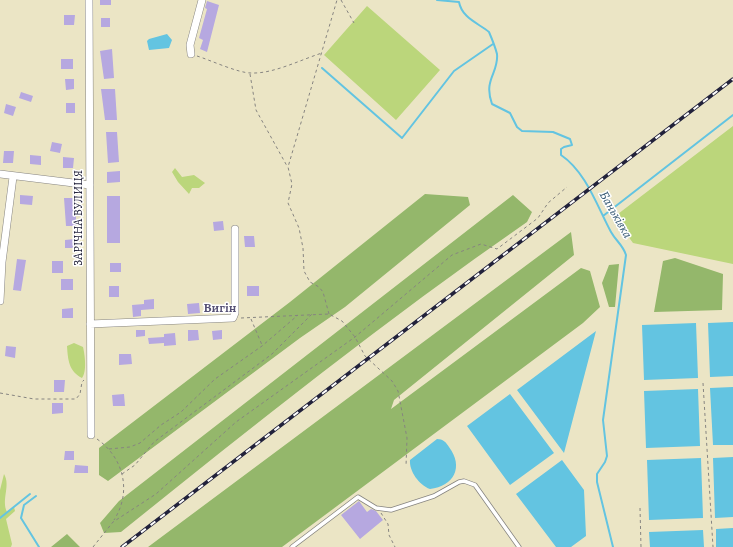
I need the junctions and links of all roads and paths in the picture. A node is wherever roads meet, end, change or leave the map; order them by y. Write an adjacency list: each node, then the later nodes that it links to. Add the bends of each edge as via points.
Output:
1 (89, 0): 12 (street, ЗАРІЧНА ВУЛИЦЯ)
2 (202, 0): 7 (street, via 190,45)
3 (337, 0): 6 (path)
4 (341, 0): 5 (path)
5 (354, 23)
6 (322, 53): 8 (path, via 290,63 278,70); 9 (path)
7 (191, 54): 8 (path)
8 (250, 73): 9 (path, via 256,110)
9 (288, 167): 19 (path, via 292,184 288,203 299,228 304,271 310,282 323,292)
10 (0, 174): 11 (street)
11 (13, 177): 12 (street); 15 (street)
12 (90, 185): 22 (street, ЗАРІЧНА ВУЛИЦЯ)
13 (567, 187): 23 (path, via 548,203 538,218 497,249 481,244 452,255)
14 (235, 229): 20 (street)
15 (1, 262): 16 (street)
16 (0, 301)
17 (299, 314): 18 (path); 21 (path); 24 (path)
18 (312, 314): 19 (path); 31 (path, via 272,354 154,442 135,465)
19 (329, 314): 23 (path, via 342,321)
20 (233, 318): 21 (path); 22 (street)
21 (251, 318): 24 (path)
22 (90, 324): 25 (street, ЗАРІЧНА ВУЛИЦЯ)
23 (355, 337): 30 (path, via 365,356 392,381 398,391 407,438); 34 (path, via 236,422 156,494)
24 (262, 346): 29 (path, via 215,379 181,412 140,443 130,447)
25 (91, 379): 27 (path, via 82,382 80,394 76,399 34,399); 28 (street, ЗАРІЧНА ВУЛИЦЯ)
26 (702, 383): 40 (path)
27 (0, 393)
28 (91, 435): 29 (path)
29 (108, 449): 31 (path, via 121,468)
30 (406, 466)
31 (122, 474): 34 (path, via 124,500)
32 (376, 508): 36 (lane, via 358,497); 37 (path, via 385,518); 38 (lane, via 391,510 434,496 459,482 470,482 475,485)
33 (640, 508): 39 (path)
34 (113, 522): 35 (path)
35 (93, 547)
36 (292, 547)
37 (394, 547)
38 (520, 547)
39 (641, 547)
40 (713, 547)

